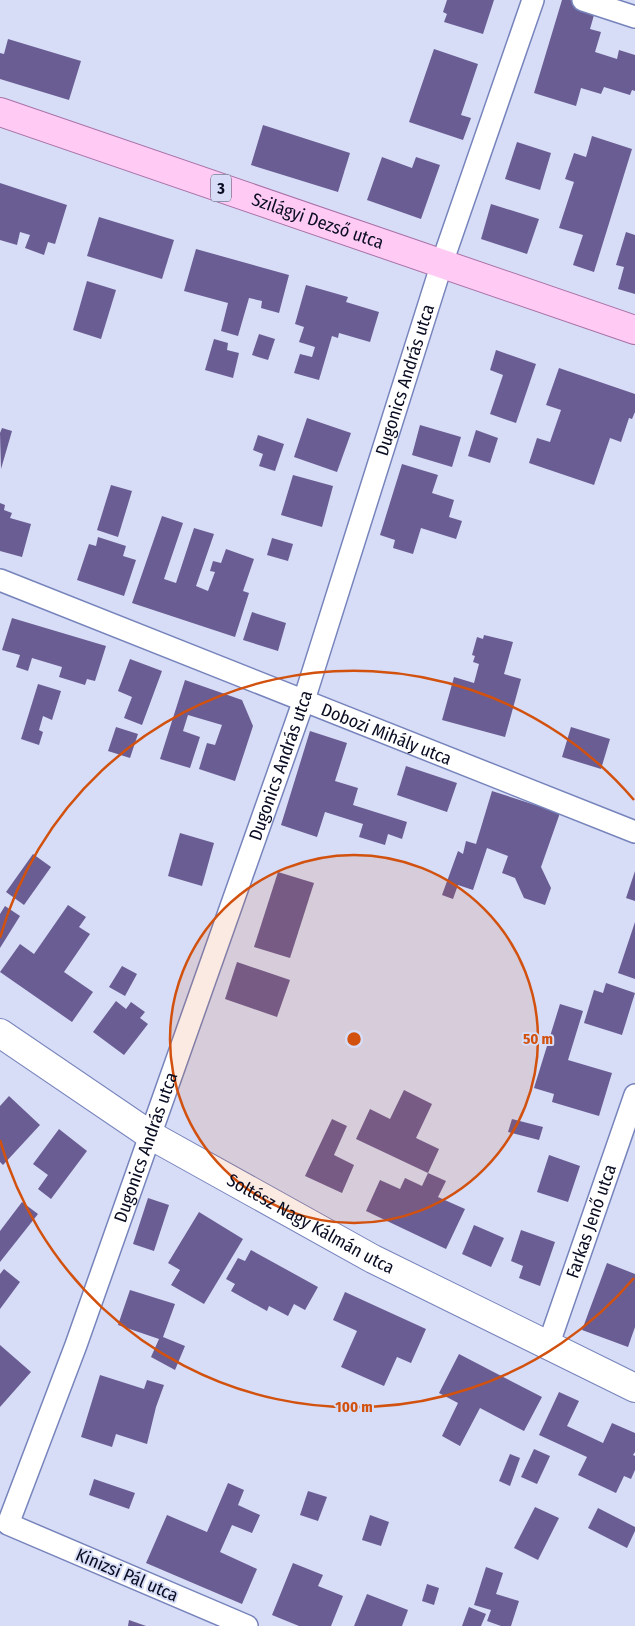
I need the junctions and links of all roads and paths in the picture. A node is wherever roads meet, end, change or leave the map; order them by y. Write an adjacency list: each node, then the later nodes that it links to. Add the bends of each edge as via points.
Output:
1 (533, 0): 5 (street, Dugonics András utca)
2 (584, 0): 3 (street)
3 (635, 17)
4 (0, 112): 5 (main road, Szilágyi Dezső utca / 3)
5 (442, 263): 6 (main road, Szilágyi Dezső utca / 3); 8 (street, Dugonics András utca)
6 (635, 330)
7 (0, 580): 8 (street, Dobozi Mihály utca)
8 (304, 700): 9 (street, Dobozi Mihály utca); 12 (street, Dugonics András utca)
9 (635, 832)
10 (0, 1033): 12 (street, Soltész Nagy Kálmán utca)
11 (635, 1094): 13 (street, Farkas Jenő utca)
12 (150, 1135): 13 (street, Soltész Nagy Kálmán utca, via 374,1259); 15 (street, Dugonics András utca)
13 (548, 1346): 14 (street, Soltész Nagy Kálmán utca)
14 (635, 1388)
15 (8, 1524): 16 (street, Kinizsi Pál utca)
16 (247, 1626)

